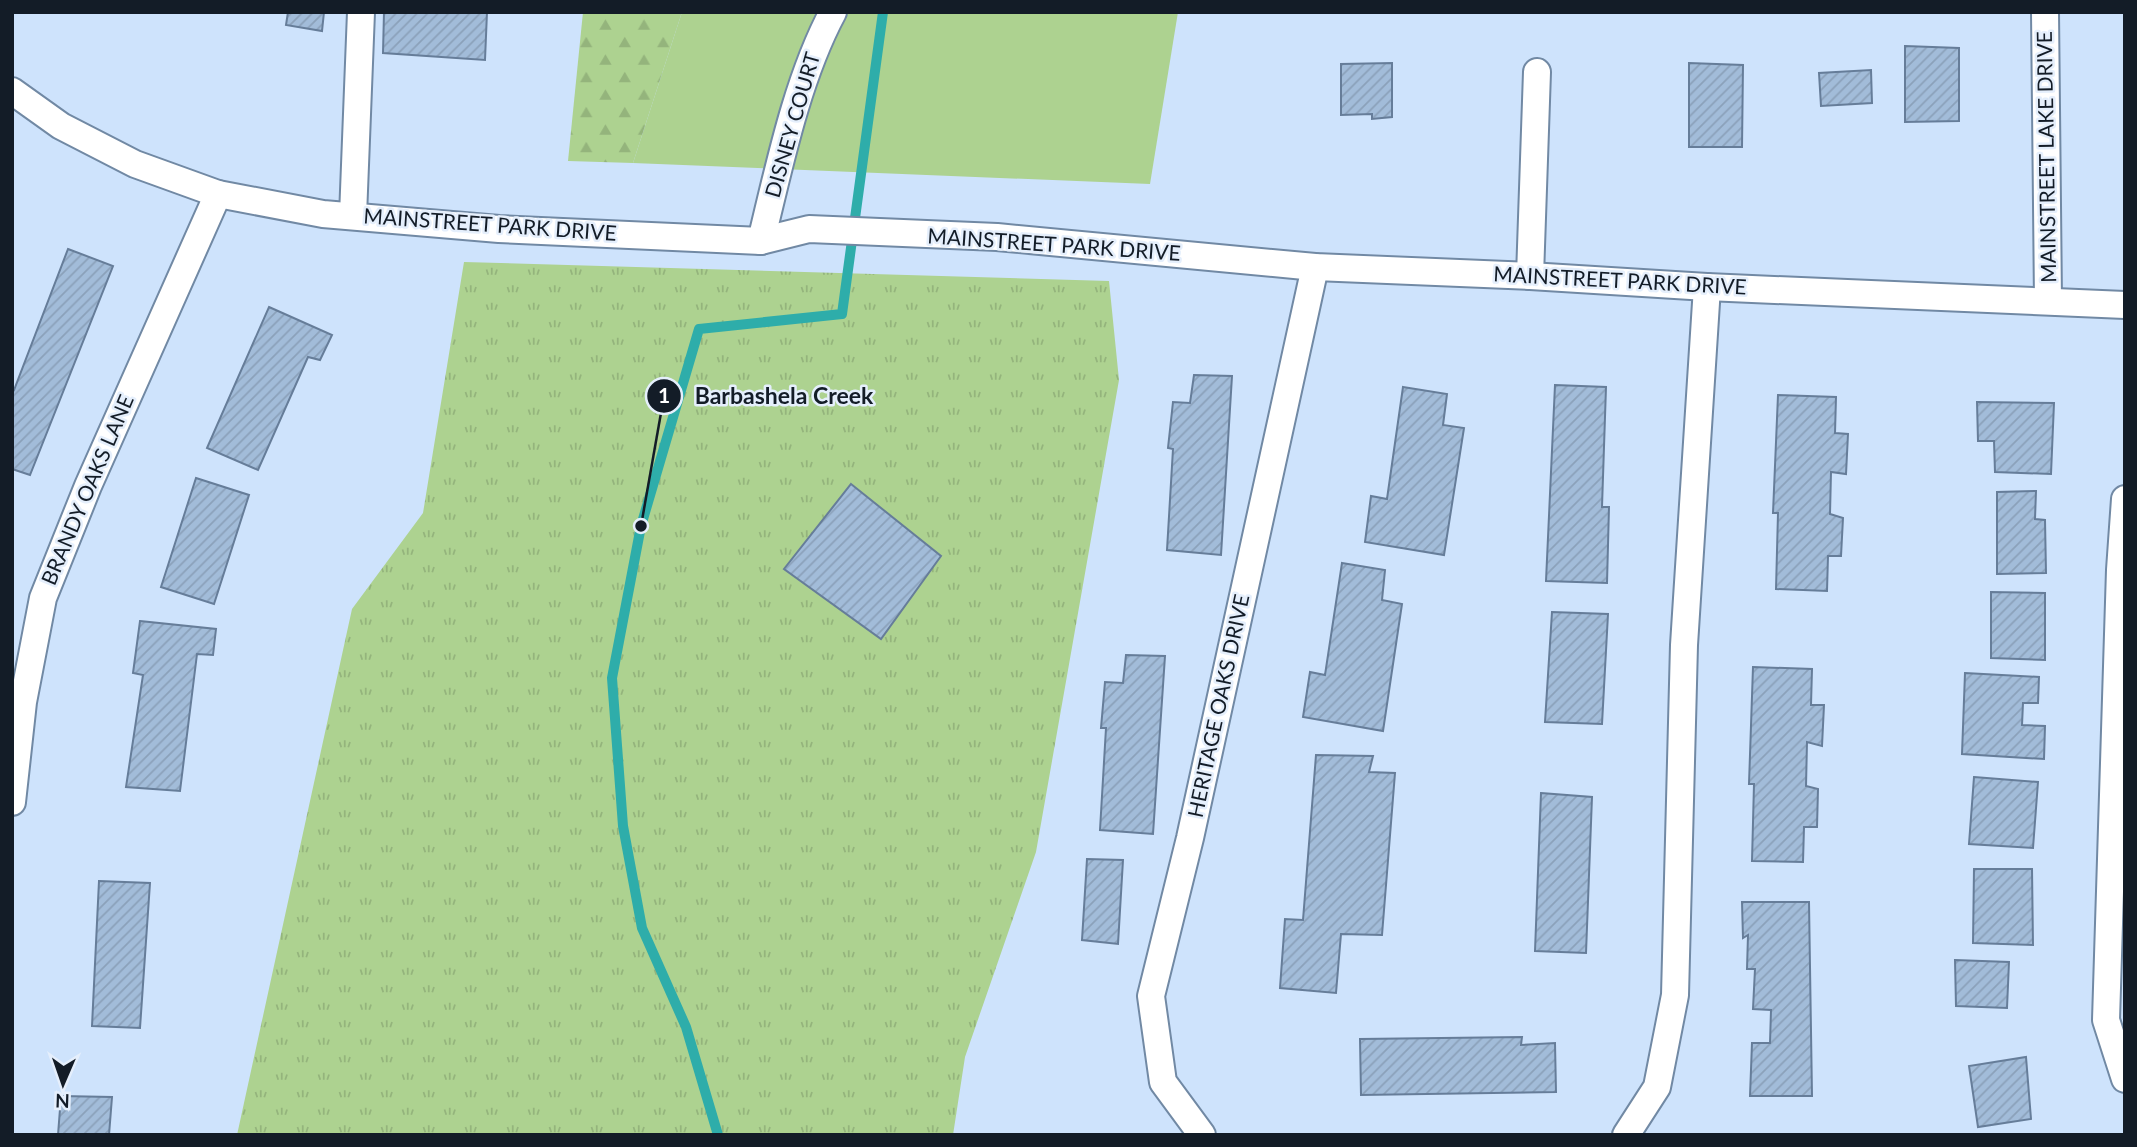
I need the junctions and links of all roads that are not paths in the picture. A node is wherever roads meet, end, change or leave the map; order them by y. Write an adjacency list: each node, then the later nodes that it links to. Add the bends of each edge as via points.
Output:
1 (361, 12): 7 (street)
2 (833, 12): 8 (street, DISNEY COURT, via 817,42 783,148)
3 (2045, 12): 12 (street, MAINSTREET LAKE DRIVE)
4 (1537, 72): 10 (street)
5 (12, 91): 6 (street, MAINSTREET PARK DRIVE, via 61,125 135,164)
6 (218, 194): 7 (street, MAINSTREET PARK DRIVE); 16 (street, BRANDY OAKS LANE, via 43,598 23,702)
7 (353, 216): 8 (street, MAINSTREET PARK DRIVE, via 499,229)
8 (761, 241): 9 (street, MAINSTREET PARK DRIVE, via 809,229 997,237)
9 (1315, 267): 10 (street, MAINSTREET PARK DRIVE); 18 (street, HERITAGE OAKS DRIVE, via 1151,996 1163,1082)
10 (1530, 276): 11 (street, MAINSTREET PARK DRIVE)
11 (1707, 287): 12 (street, MAINSTREET PARK DRIVE); 19 (street, via 1684,645 1675,995 1657,1087)
12 (2048, 301): 13 (street, MAINSTREET PARK DRIVE)
13 (2125, 305)
14 (2125, 499): 15 (street)
15 (2122, 570): 17 (street, via 2106,1020)
16 (12, 802)
17 (2125, 1079)
18 (1202, 1135)
19 (1626, 1135)

